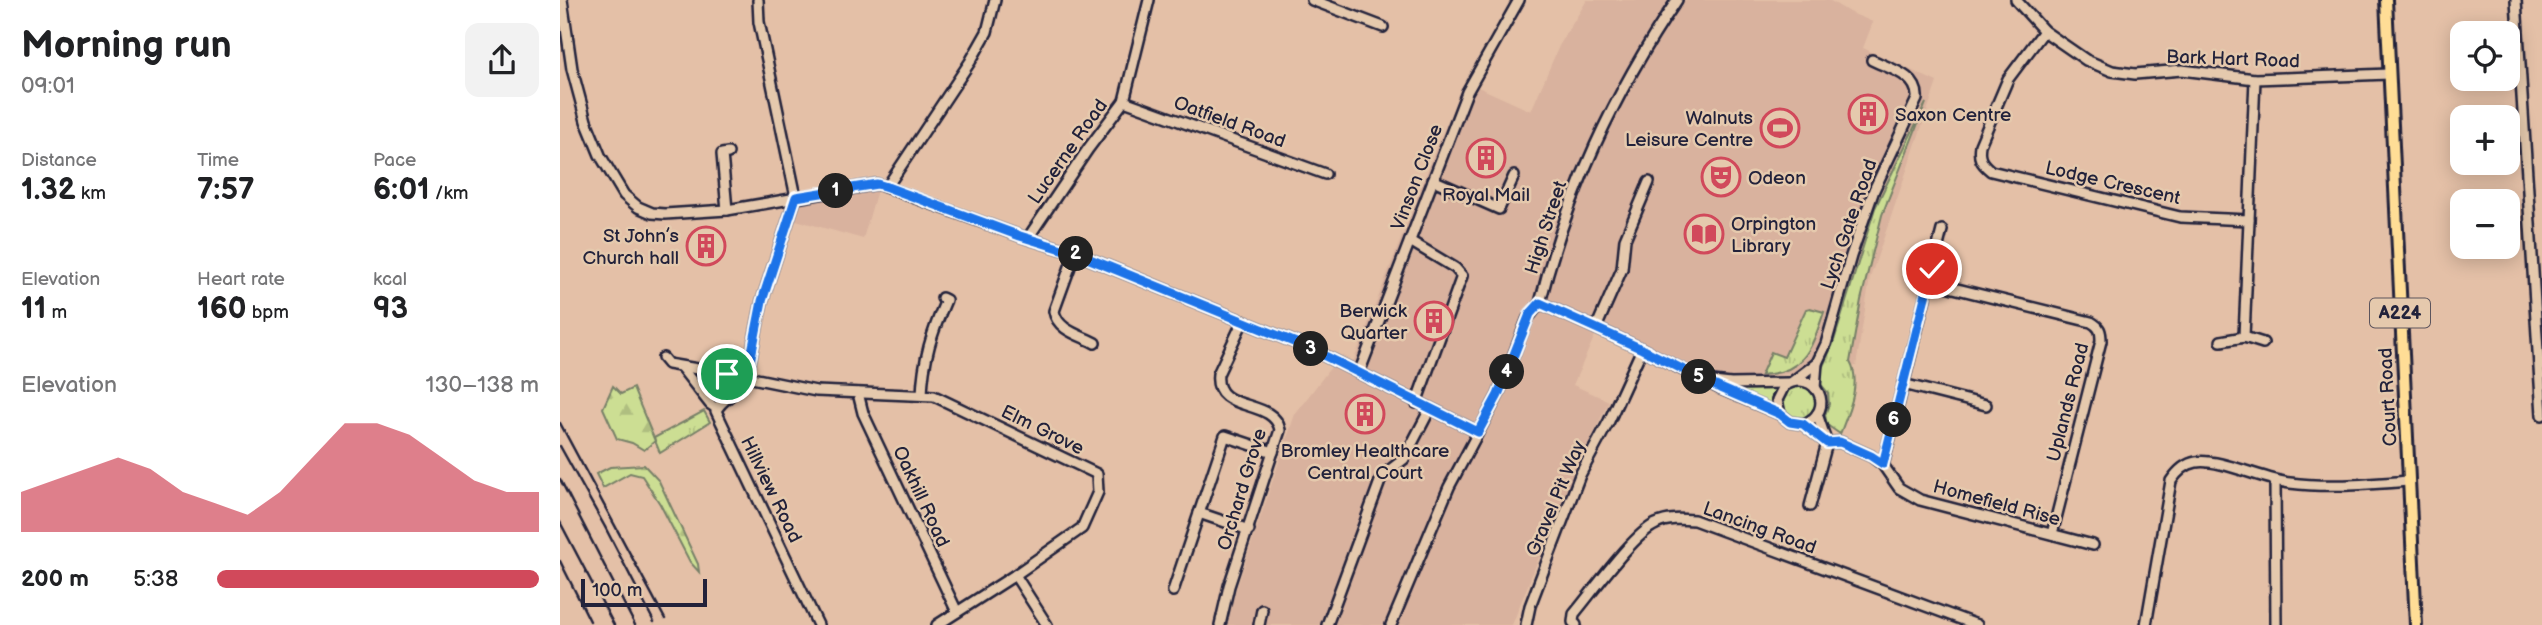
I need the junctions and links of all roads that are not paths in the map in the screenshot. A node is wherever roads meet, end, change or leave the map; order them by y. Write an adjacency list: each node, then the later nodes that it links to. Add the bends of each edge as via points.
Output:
1 (562, 0): 24 (street, via 572,69 586,121 624,195 652,213)
2 (758, 0): 23 (street)
3 (995, 0): 22 (street, via 986,32 970,62)
4 (1149, 0): 16 (street, Lucerne Road)
5 (1312, 0): 11 (street)
6 (1519, 0): 20 (street, Vinson Close, via 1467,92)
7 (1677, 0): 32 (street, High Street, via 1636,63 1579,180)
8 (2016, 0): 12 (street, Bark Hart Road)
9 (2386, 0): 14 (main road, Court Road / A224)
10 (2516, 0): 51 (street)
11 (1383, 27)
12 (2044, 31): 15 (street, Bark Hart Road, via 2086,60 2112,71 2182,70); 25 (street, Lodge Crescent, via 2008,79 1980,145 1982,164 1991,171 2180,217)
13 (1872, 60): 41 (street, Lych Gate Road, via 1912,80 1918,89 1917,99 1874,190)
14 (2389, 74): 15 (street, Bark Hart Road); 65 (main road, Court Road / A224)
15 (2255, 79): 25 (street)
16 (1124, 101): 18 (street, Oatfield Road); 27 (street, Lucerne Road)
17 (728, 153): 24 (street, via 722,154)
18 (1325, 174)
19 (1514, 176): 20 (street, via 1499,209)
20 (1433, 180): 28 (street, Vinson Close)
21 (1649, 182): 34 (street, via 1625,239 1618,278)
22 (887, 187): 23 (street, via 877,184); 27 (street)
23 (796, 197): 24 (street); 44 (street, via 762,301)
24 (727, 210)
25 (2249, 220): 35 (street)
26 (1942, 230): 30 (street)
27 (1028, 238): 29 (street)
28 (1410, 241): 43 (street, Vinson Close); 52 (street, via 1462,276)
29 (1075, 253): 33 (street); 37 (street, via 1055,319)
30 (1929, 282): 47 (street); 69 (street, Uplands Road, via 2091,322 2101,332)
31 (942, 298): 50 (street, via 946,300 922,371)
32 (1540, 303): 34 (street, Homefield Rise); 60 (street, High Street, via 1530,314)
33 (1242, 321): 43 (street); 62 (street, Orchard Grove, via 1217,384 1221,394 1279,421)
34 (1596, 328): 39 (street, Homefield Rise)
35 (2244, 337): 36 (street); 38 (street)
36 (2221, 341)
37 (1095, 343)
38 (2263, 343)
39 (1642, 349): 45 (street, Homefield Rise); 82 (street, Gravel Pit Way, via 1580,475)
40 (663, 358): 42 (street)
41 (1817, 363): 46 (street); 48 (street, Lych Gate Road)
42 (681, 367): 44 (street, Elm Grove); 54 (street, Hillview Road)
43 (1359, 373): 52 (street)
44 (746, 380): 49 (street, Elm Grove); 54 (street)
45 (1707, 381): 46 (street, Homefield Rise); 56 (street, Homefield Rise)
46 (1791, 382): 48 (street, via 1804,381); 56 (street, via 1778,396)
47 (1903, 384): 53 (street); 63 (street)
48 (1815, 388): 57 (street, via 1821,400)
49 (858, 393): 50 (street, Elm Grove); 74 (street, Oakhill Road, via 863,413)
50 (922, 395): 71 (street, Elm Grove, via 934,396 1097,474 1098,492 1082,528)
51 (2541, 399): 58 (street)
52 (1416, 403): 55 (street)
53 (1986, 405)
54 (716, 408): 75 (street, Hillview Road)
55 (1430, 409): 60 (street); 80 (street, via 1404,460 1382,476)
56 (1780, 414): 59 (street, Homefield Rise)
57 (1817, 414): 59 (street); 61 (street)
58 (2542, 415)
59 (1803, 424): 61 (street, Homefield Rise)
60 (1478, 432): 81 (street, High Street)
61 (1827, 443): 63 (street, Homefield Rise, via 1840,442); 66 (street)
62 (1273, 452): 67 (street, via 1225,436); 68 (street, Orchard Grove)
63 (1883, 464): 69 (street, Homefield Rise, via 1899,488 1920,500)
64 (2275, 481): 65 (street, via 2303,485); 85 (street, via 2208,462 2177,472 2171,481); 86 (street)
65 (2408, 481): 87 (main road, Court Road / A224)
66 (1810, 506)
67 (1199, 513): 68 (street); 72 (street)
68 (1249, 530): 78 (street, Orchard Grove)
69 (2052, 534): 70 (street, Homefield Rise)
70 (2093, 545)
71 (1015, 575): 74 (street, Elm Grove); 77 (street)
72 (1173, 591)
73 (1262, 610): 79 (street)
74 (957, 612): 76 (street, Elm Grove)
75 (818, 625)
76 (937, 625)
77 (1047, 625)
78 (1220, 625)
79 (1259, 625)
80 (1327, 625)
81 (1391, 625)
82 (1526, 625)
83 (1576, 625): 84 (street, Lancing Road, via 1574,614 1639,536 1655,524 1676,518 1694,520)
84 (1977, 625)
85 (2146, 625)
86 (2276, 625)
87 (2416, 625)

